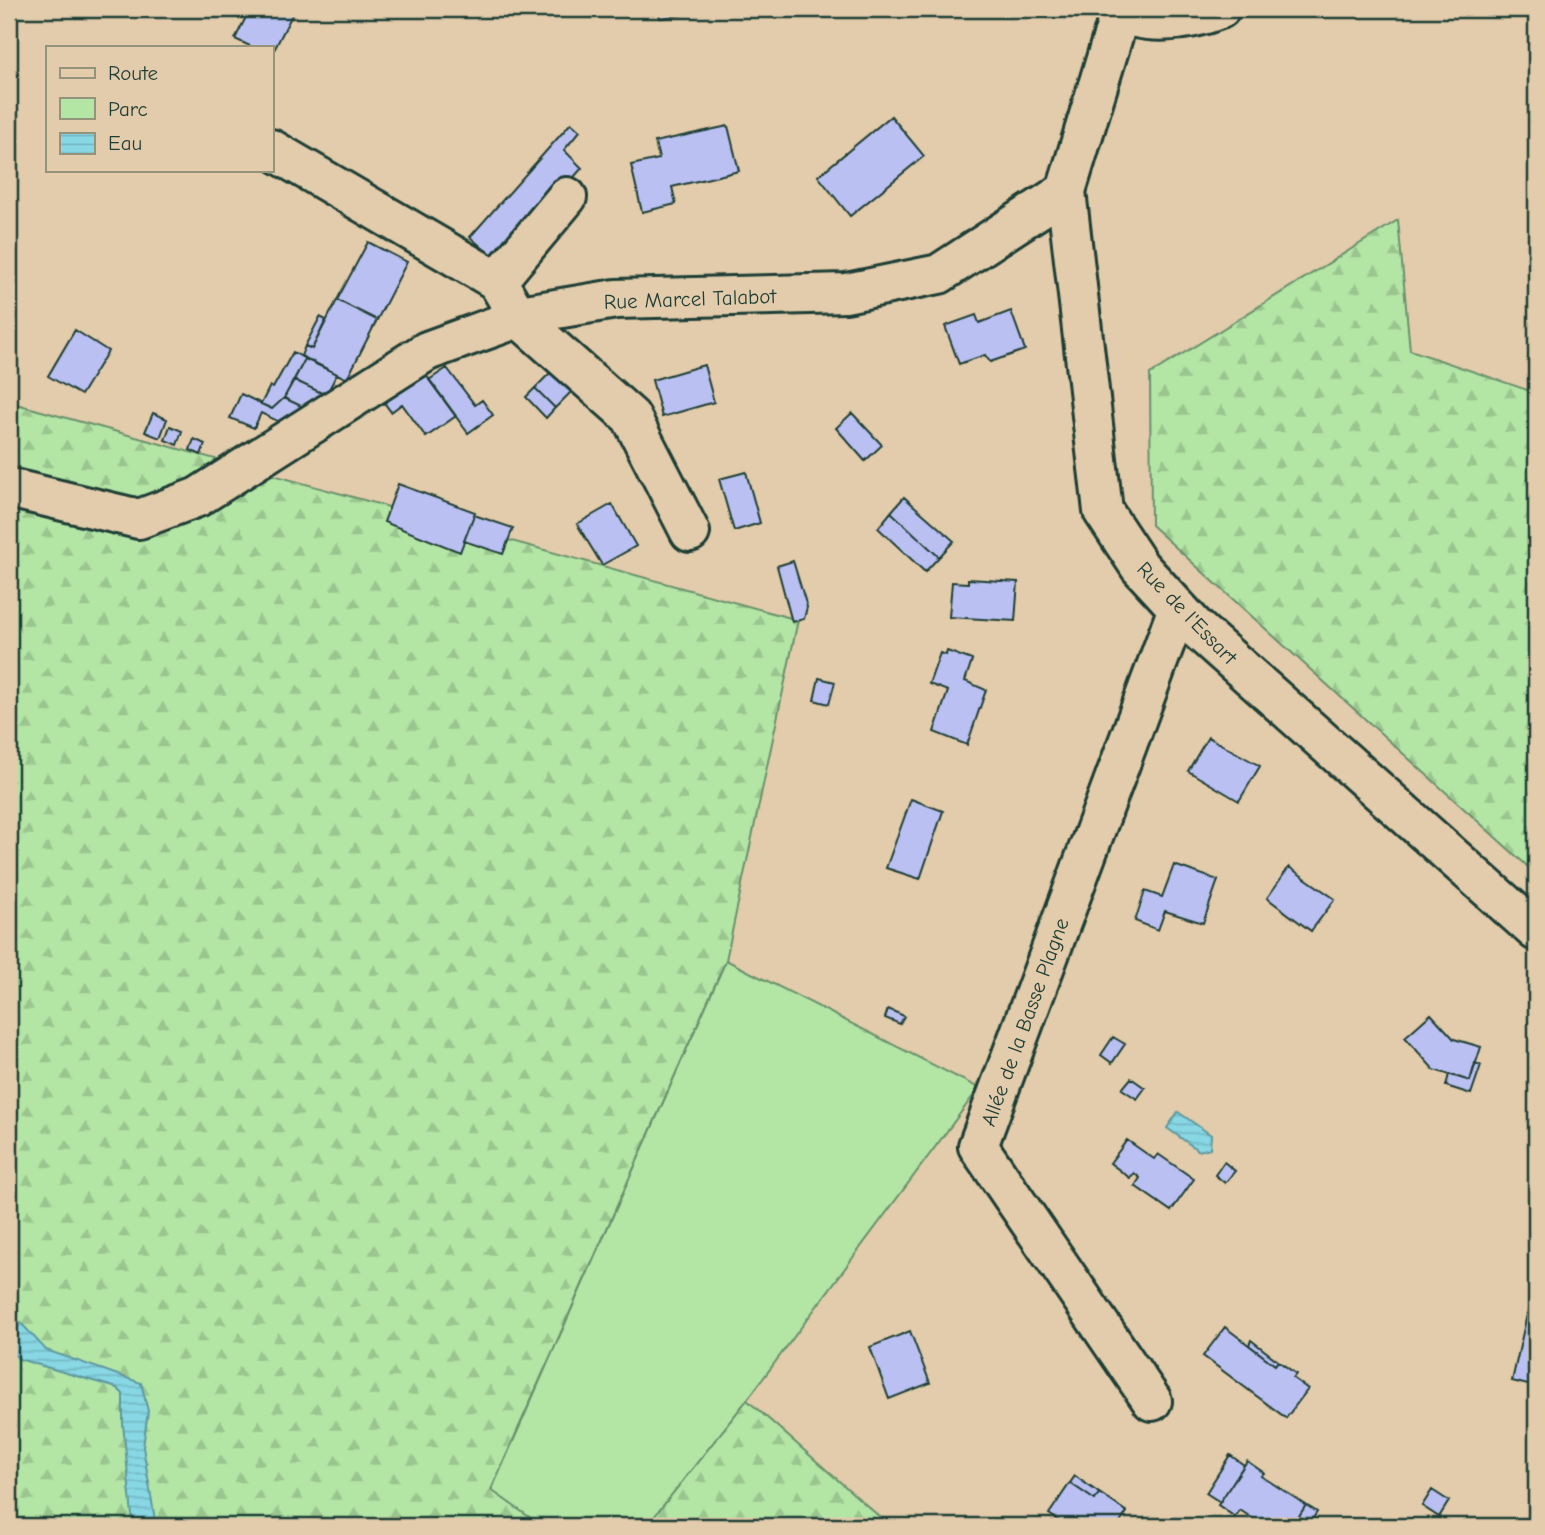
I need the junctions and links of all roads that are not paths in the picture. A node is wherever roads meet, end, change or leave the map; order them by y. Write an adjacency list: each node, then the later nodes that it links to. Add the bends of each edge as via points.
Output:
1 (1220, 9): 2 (street, via 1169,22)
2 (1116, 11): 4 (street, Rue de l'Essart)
3 (273, 150): 6 (street)
4 (1066, 191): 7 (street, Rue Marcel Talabot, via 939,274 846,293 616,299); 10 (street, Rue de l'Essart, via 1103,511 1140,567)
5 (567, 197): 6 (street)
6 (497, 281): 7 (street)
7 (519, 318): 8 (street, Rue Marcel Talabot, via 427,351 198,497 139,519); 9 (street, via 631,417)
8 (9, 488)
9 (690, 532)
10 (1178, 608): 11 (street, Rue de l'Essart); 12 (street, Allée de la Basse Plagne, via 978,1146)
11 (1536, 931)
12 (1152, 1401)

